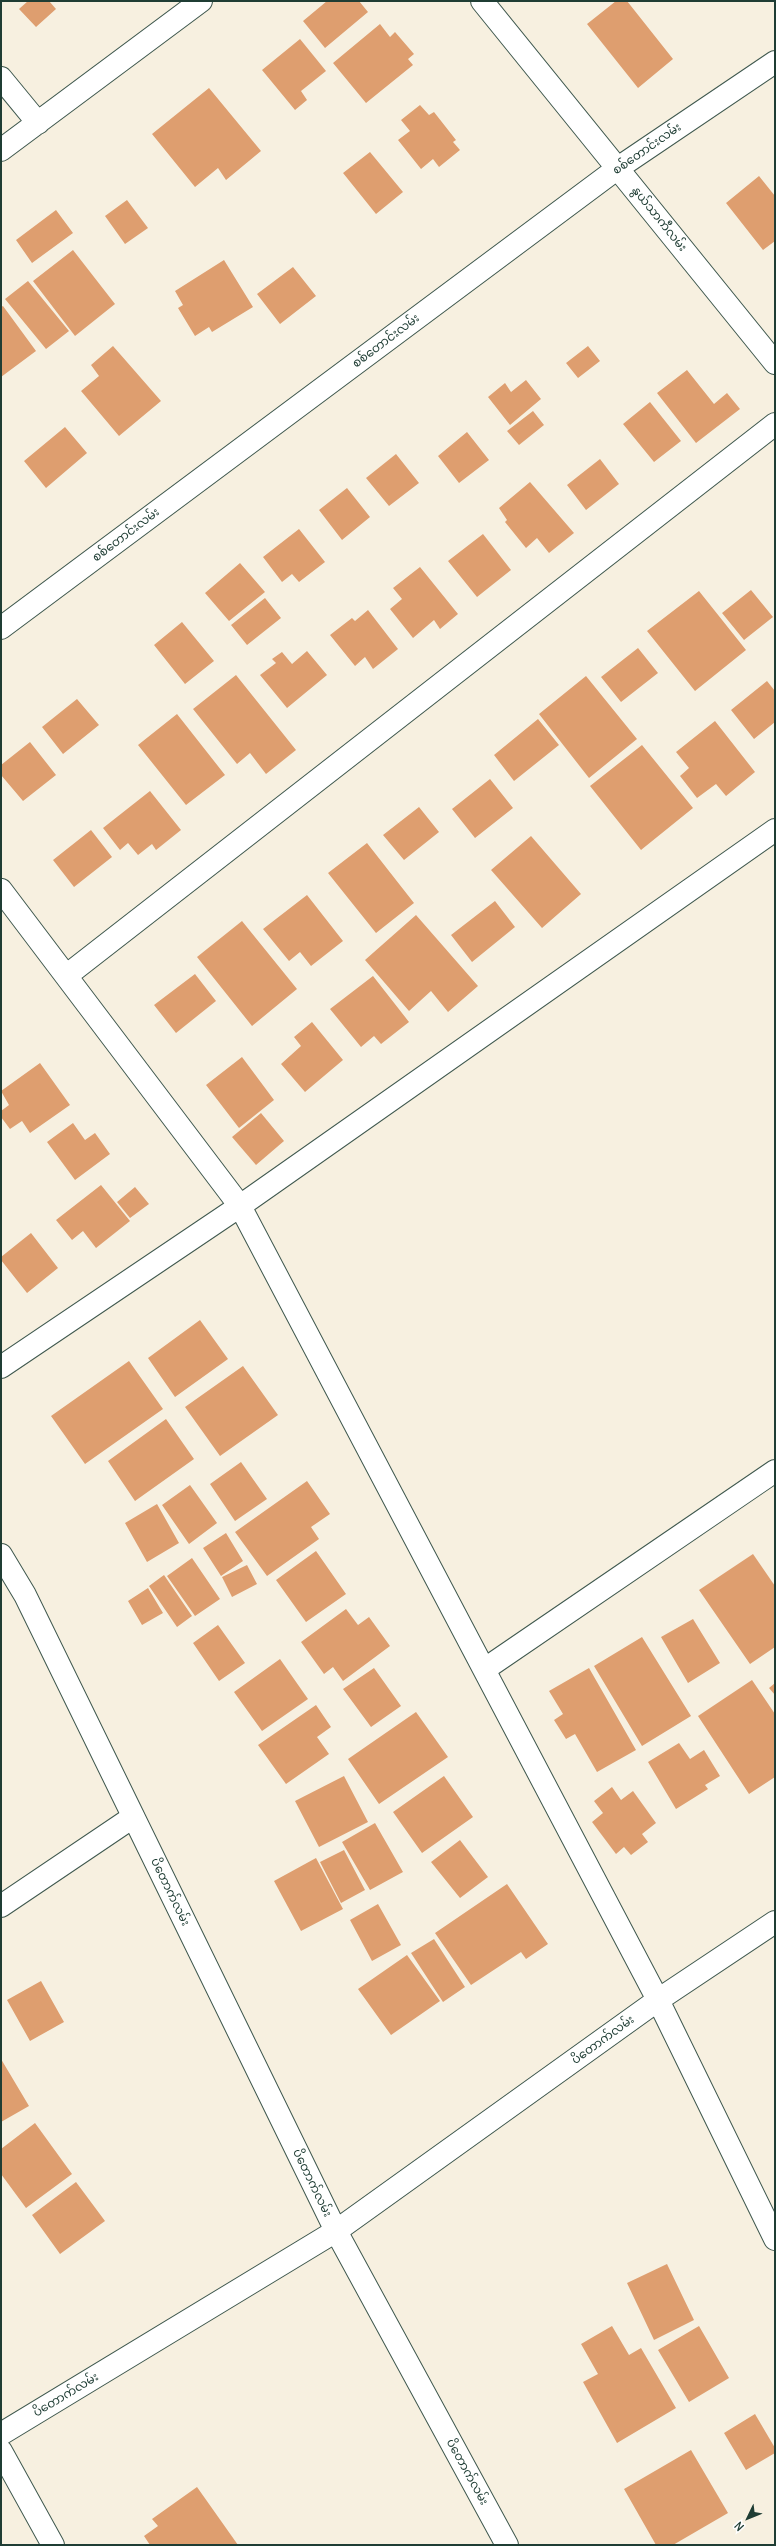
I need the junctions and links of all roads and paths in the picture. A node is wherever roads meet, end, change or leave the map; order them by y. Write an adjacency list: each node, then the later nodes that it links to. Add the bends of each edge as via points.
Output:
1 (201, 1): 5 (street)
2 (482, 1): 7 (street, နွယ်သာကီလမ်း)
3 (775, 62): 7 (street, စစ်တောင်းလမ်း)
4 (1, 78): 5 (street)
5 (38, 123): 6 (street)
6 (1, 150)
7 (618, 168): 8 (street, နွယ်သာကီလမ်း); 10 (street, စစ်တောင်းလမ်း)
8 (775, 363)
9 (775, 424): 13 (street)
10 (1, 628)
11 (775, 830): 14 (street)
12 (1, 890): 13 (street)
13 (66, 976): 14 (street)
14 (240, 1206): 15 (street); 18 (street)
15 (1, 1367)
16 (775, 1471): 18 (street)
17 (1, 1555): 19 (street, ပိတောက်လမ်း, via 25,1595)
18 (484, 1669): 22 (street)
19 (133, 1817): 20 (street); 23 (street, ပိတောက်လမ်း)
20 (1, 1906)
21 (775, 1922): 22 (street, ပိတောက်လမ်း)
22 (658, 2000): 23 (street, ပိတောက်လမ်း); 24 (street)
23 (336, 2231): 25 (street, ပိတောက်လမ်း); 28 (street, ပိတောက်လမ်း)
24 (775, 2239)
25 (1, 2434)
26 (1, 2451): 27 (street)
27 (53, 2545)
28 (507, 2545)

